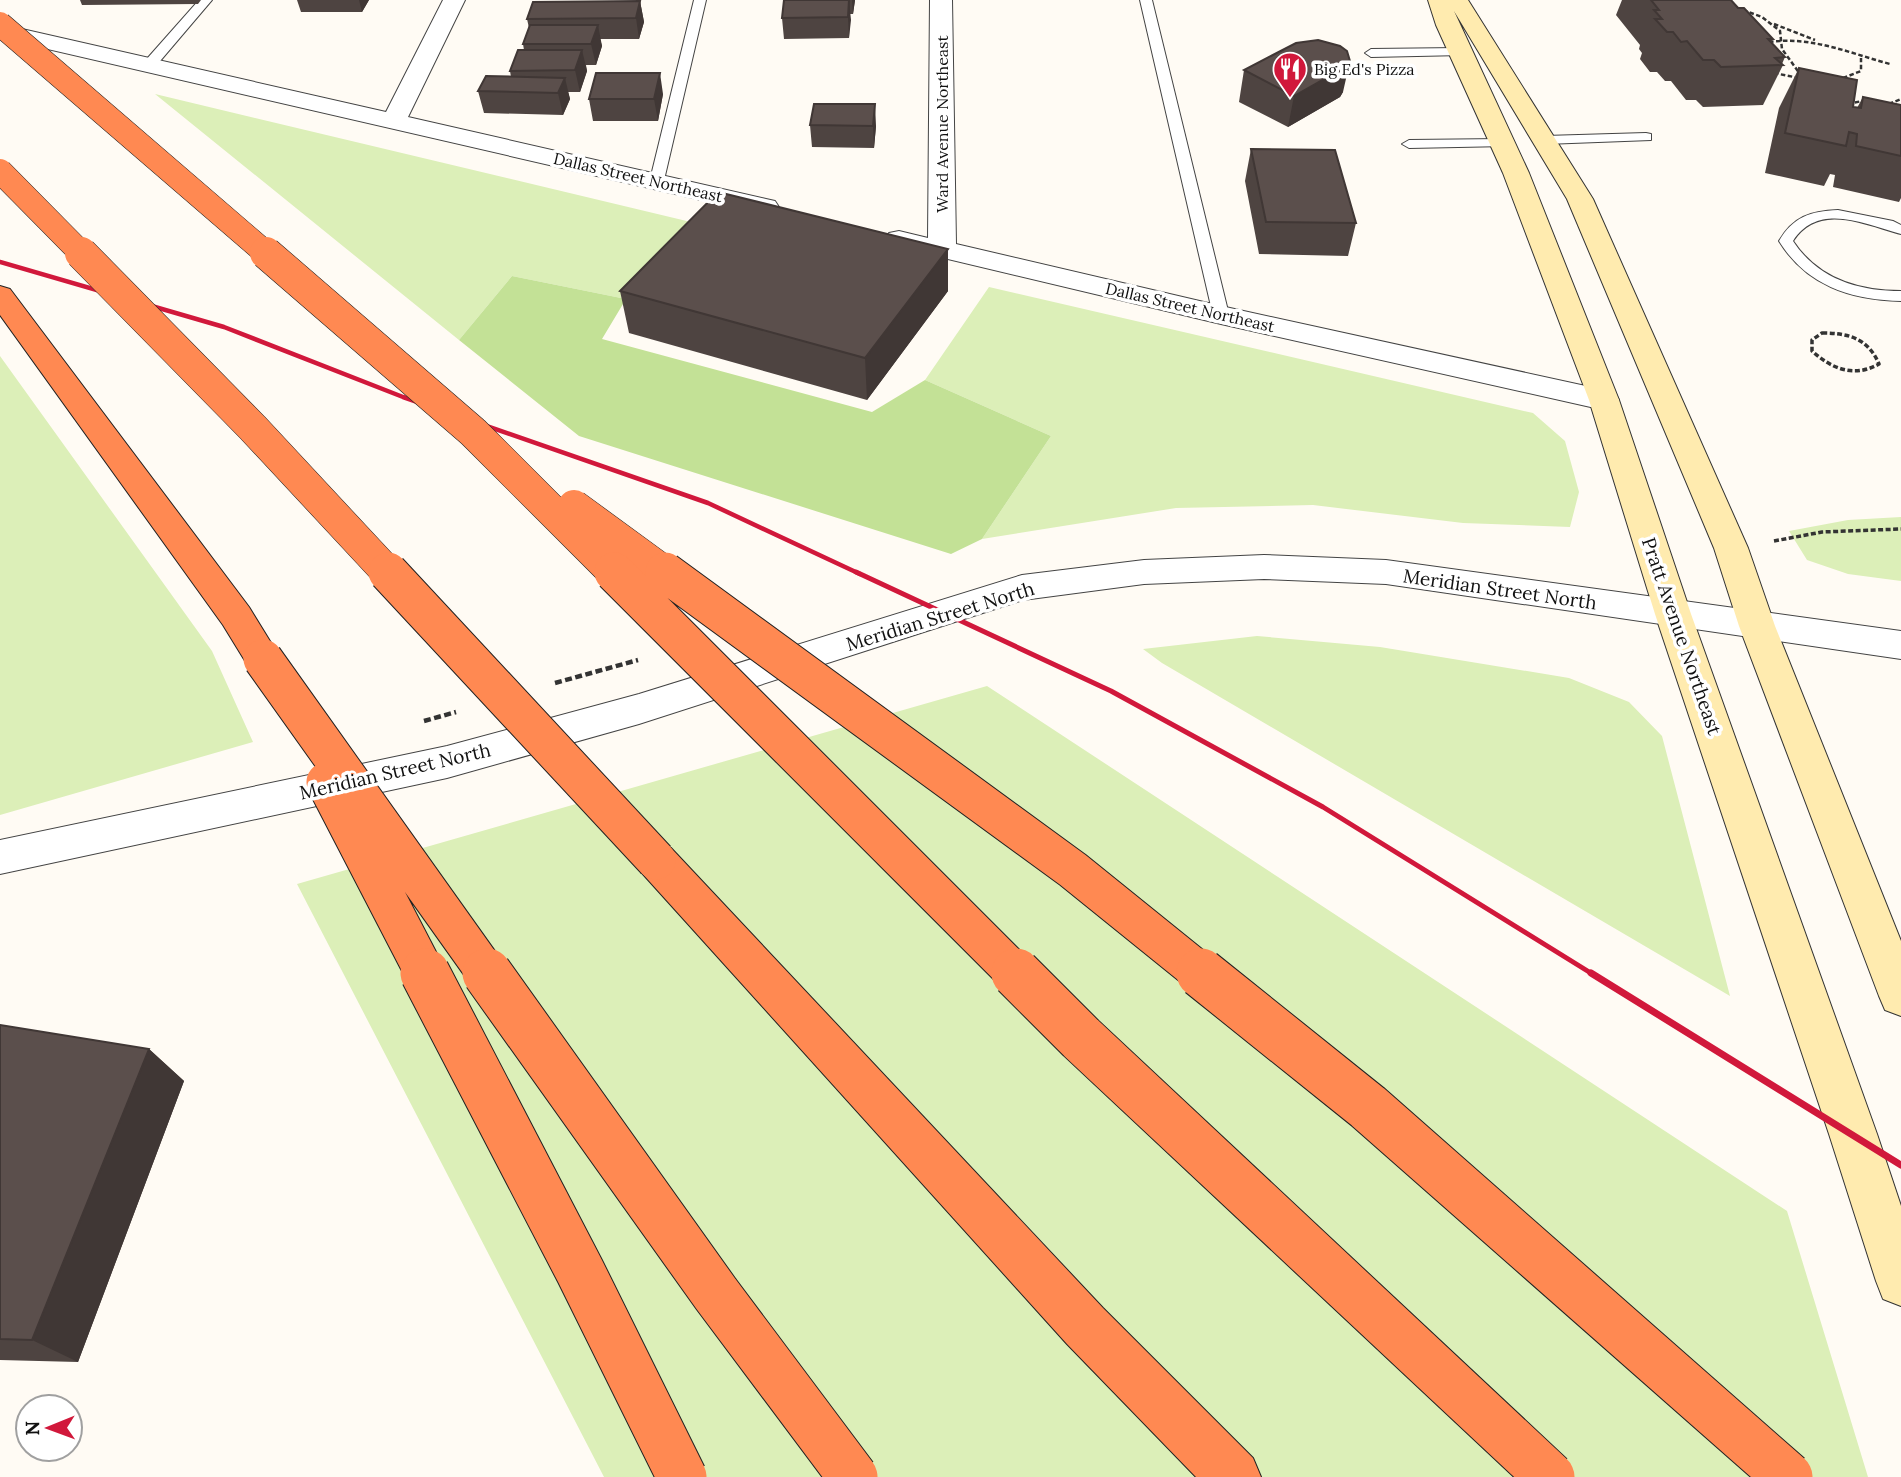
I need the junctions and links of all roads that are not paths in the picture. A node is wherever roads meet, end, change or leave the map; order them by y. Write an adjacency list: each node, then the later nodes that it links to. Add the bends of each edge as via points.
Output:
1 (206, 0): 12 (lane)
2 (454, 0): 13 (street)
3 (701, 0): 19 (lane)
4 (941, 0): 23 (street, Ward Avenue Northeast)
5 (1146, 0): 26 (lane)
6 (1439, 0): 10 (main road, Pratt Avenue Northeast)
7 (1457, 0): 15 (main road)
8 (0, 24): 28 (highway, bridge)
9 (0, 31): 12 (street, Dallas Street Northeast)
10 (1459, 52): 11 (lane); 16 (main road, Pratt Avenue Northeast)
11 (1371, 53)
12 (150, 64): 13 (street, Dallas Street Northeast)
13 (393, 122): 19 (street, Dallas Street Northeast)
14 (1646, 137): 15 (lane)
15 (1545, 140): 30 (main road, via 1580,199 1731,548)
16 (1502, 143): 17 (lane); 27 (main road, Pratt Avenue Northeast)
17 (1409, 144)
18 (0, 171): 38 (highway, bridge, via 263,438 1086,1326)
19 (657, 180): 20 (street, Dallas Street Northeast)
20 (792, 213)
21 (1901, 230): 25 (lane, via 1863,217 1833,215 1808,218 1792,228 1786,242 1794,258 1814,274 1852,291)
22 (874, 233): 23 (street, Dallas Street Northeast)
23 (942, 249): 26 (street, Dallas Street Northeast)
24 (0, 295): 32 (highway)
25 (1901, 296)
26 (1221, 315): 27 (street, Dallas Street Northeast)
27 (1604, 400): 29 (main road, Pratt Avenue Northeast)
28 (473, 432): 39 (highway, bridge, via 1081,1038); 40 (highway, bridge, via 1073,870 1368,1107)
29 (1673, 614): 30 (street, Meridian Street North); 33 (street, Meridian Street North, via 1386,572 1264,566 1144,572 1022,588 652,705 447,762); 35 (main road, Pratt Avenue Northeast)
30 (1757, 626): 31 (street, Meridian Street North); 34 (main road)
31 (1901, 645)
32 (263, 659): 36 (highway, bridge, via 580,1270); 37 (highway, bridge, via 716,1294)
33 (0, 857)
34 (1901, 996)
35 (1901, 1281)
36 (682, 1477)
37 (853, 1477)
38 (1234, 1477)
39 (1550, 1477)
40 (1788, 1477)

